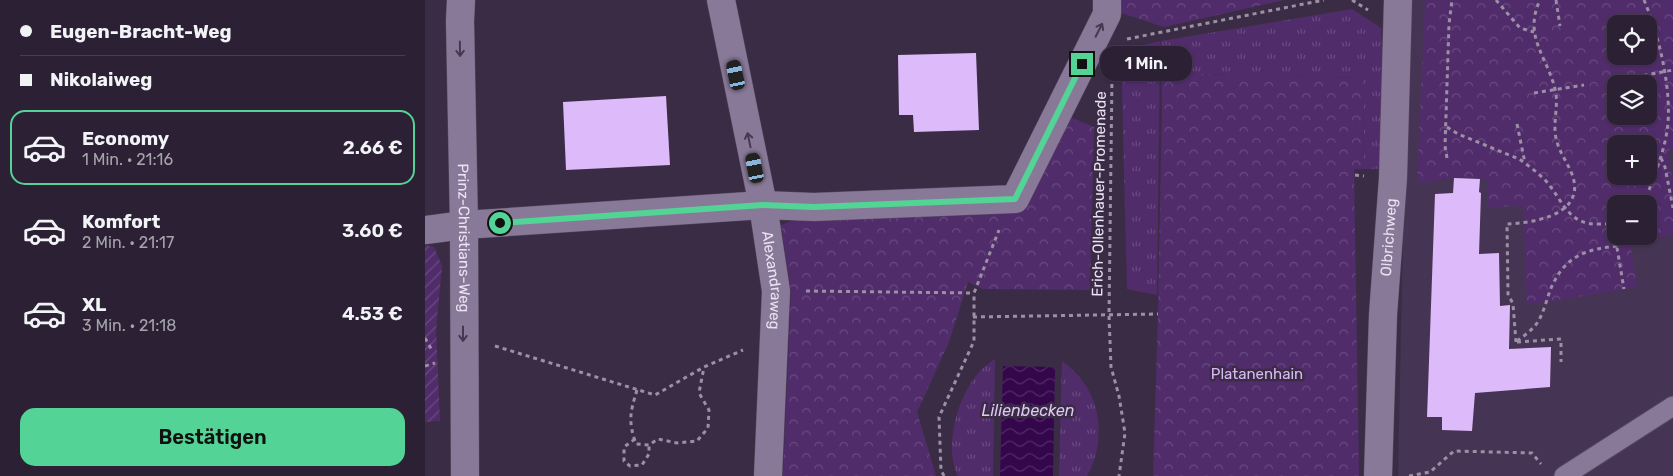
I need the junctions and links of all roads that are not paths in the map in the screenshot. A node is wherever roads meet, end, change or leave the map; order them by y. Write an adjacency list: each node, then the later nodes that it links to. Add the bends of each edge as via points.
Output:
1 (461, 0): 6 (street, Prinz-Christians-Weg, one-way to 6)
2 (721, 0): 5 (street, Alexandraweg, one-way to 2)
3 (1107, 0): 5 (street, one-way to 3, via 814,207 1015,199 1107,14)
4 (1398, 0): 11 (street, Olbrichweg)
5 (763, 205): 6 (street); 10 (street, Alexandraweg, via 776,291)
6 (463, 225): 7 (street); 9 (street, Prinz-Christians-Weg, one-way to 9)
7 (425, 230)
8 (1673, 406): 12 (lane)
9 (465, 476)
10 (768, 476)
11 (1379, 476)
12 (1564, 476)

